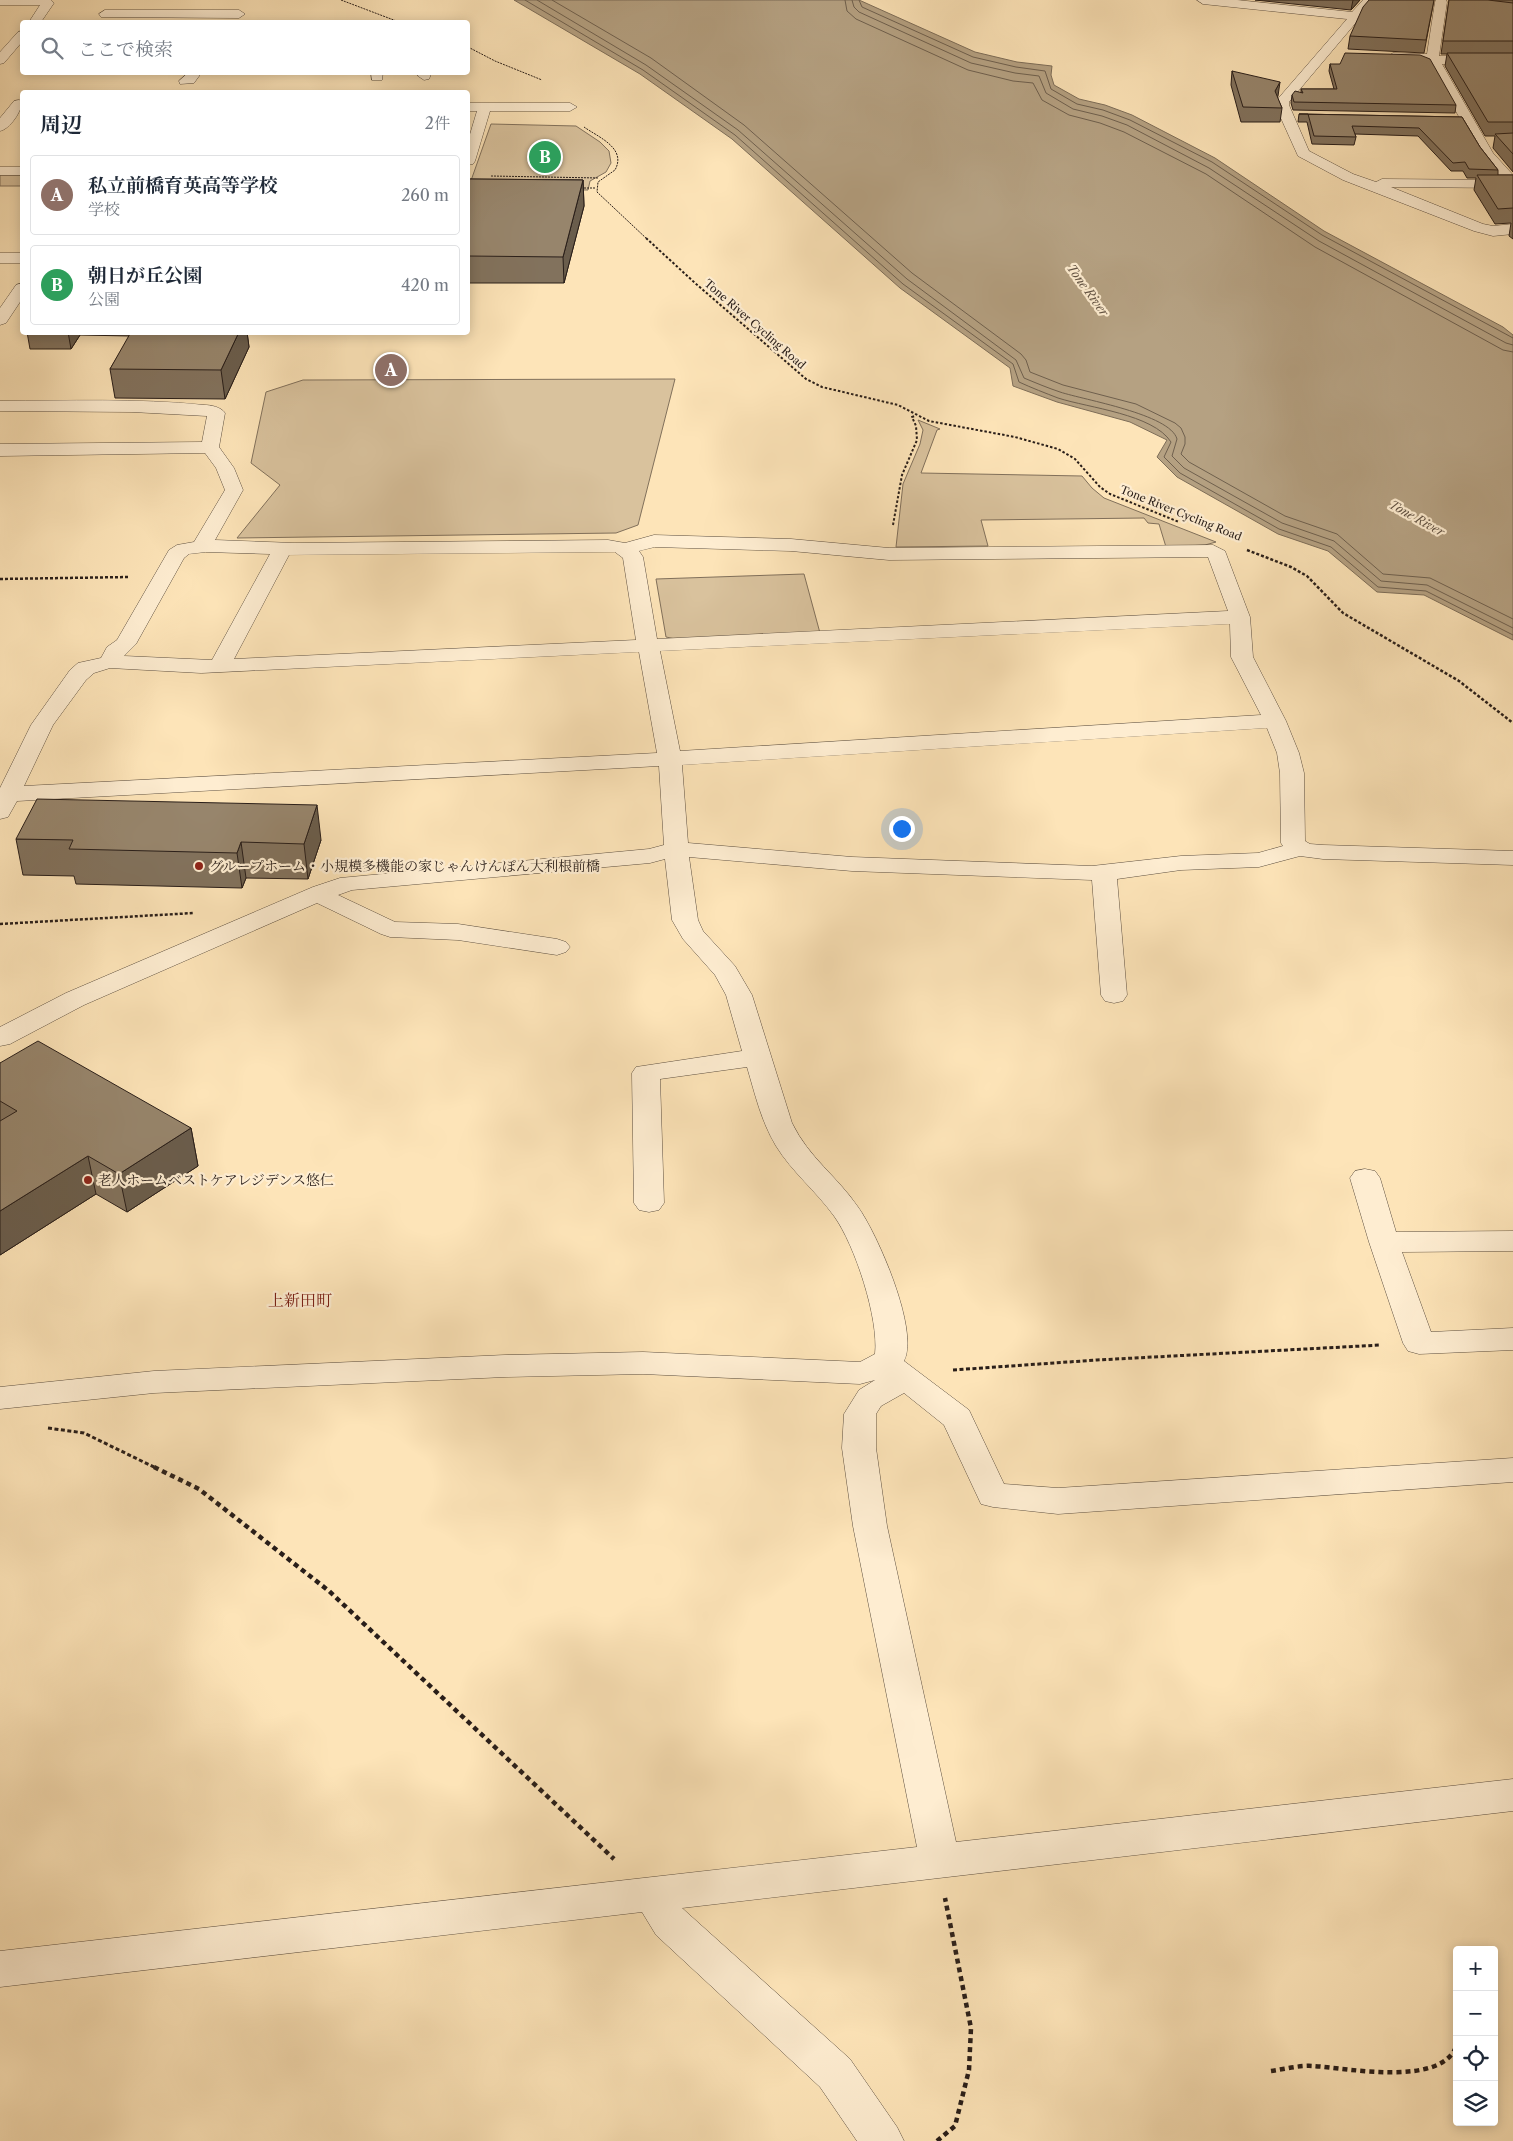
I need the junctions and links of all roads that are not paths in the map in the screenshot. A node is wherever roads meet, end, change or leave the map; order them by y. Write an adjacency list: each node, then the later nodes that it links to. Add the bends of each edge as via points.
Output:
1 (225, 0): 8 (street)
2 (1203, 0): 7 (street)
3 (1368, 0): 7 (street)
4 (7, 1): 9 (street, via 48,3)
5 (1441, 2): 15 (street)
6 (105, 14): 8 (street)
7 (1355, 16): 25 (street, via 1331,55 1283,101)
8 (243, 18)
9 (36, 20)
10 (7, 31): 11 (street)
11 (20, 31)
12 (20, 37): 14 (street)
13 (1383, 57): 15 (street)
14 (0, 60)
15 (1432, 60): 16 (street); 28 (street)
16 (1513, 60)
17 (192, 75): 18 (street)
18 (185, 81)
19 (20, 104): 20 (street)
20 (0, 105)
21 (20, 105): 29 (street)
22 (470, 107): 23 (street)
23 (485, 107): 24 (street); 32 (street)
24 (570, 107)
25 (1286, 116): 26 (street); 36 (street, via 1303,153 1348,177)
26 (1302, 116)
27 (1448, 118): 28 (street)
28 (1467, 118): 30 (street)
29 (0, 127)
30 (1480, 142): 31 (street); 35 (street, via 1487,155)
31 (1497, 142)
32 (470, 155)
33 (0, 171): 34 (street)
34 (20, 171)
35 (1513, 184): 36 (street)
36 (1372, 185): 37 (street, via 1483,230)
37 (1513, 230)
38 (0, 258): 39 (street)
39 (20, 258)
40 (20, 291): 41 (street)
41 (0, 320)
42 (0, 406): 43 (street, via 212,411 216,413)
43 (210, 447): 44 (street); 45 (street, via 225,468 234,490 204,542)
44 (0, 450)
45 (206, 546): 46 (street); 50 (street, via 184,549 176,554 125,644 115,652)
46 (283, 548): 47 (street); 51 (street, via 223,658)
47 (625, 548): 48 (street, via 654,541 790,545 889,554 1213,551 1218,555); 49 (street, via 634,557)
48 (1240, 616): 49 (street); 52 (street, via 1242,657)
49 (648, 646): 51 (street); 53 (street)
50 (110, 662): 51 (street); 54 (street, via 95,664 78,675 42,725)
51 (222, 666)
52 (1274, 721): 53 (street); 55 (street, via 1288,753 1292,773 1293,843)
53 (670, 759): 54 (street); 56 (street)
54 (4, 803)
55 (1299, 849): 57 (street); 58 (street, via 1260,860 1181,863)
56 (676, 850): 58 (street, via 861,864); 59 (street, via 650,856 349,883); 63 (street, via 688,928 719,963 739,995)
57 (1513, 858)
58 (1104, 872): 61 (street)
59 (322, 892): 60 (street, via 323,897 390,929 458,932); 62 (street, via 75,999)
60 (557, 947)
61 (1114, 995)
62 (0, 1038)
63 (757, 1057): 65 (street, via 646,1073); 69 (street, via 787,1142 858,1230 884,1304 892,1342)
64 (1365, 1178): 67 (street)
65 (649, 1203)
66 (1513, 1241): 67 (street)
67 (1384, 1242): 68 (street, via 1419,1344)
68 (1513, 1339)
69 (893, 1369): 70 (street, via 860,1373 643,1363 505,1366 154,1382); 71 (street, via 957,1418 993,1495 1058,1501); 73 (street, via 896,1383 870,1398 860,1414 858,1448 870,1526 936,1835)
70 (0, 1398)
71 (1513, 1470)
72 (1513, 1795): 73 (street)
73 (938, 1860): 74 (street)
74 (657, 1894): 75 (street); 76 (street, via 661,1911 670,1922 835,2073)
75 (0, 1969)
76 (882, 2141)

